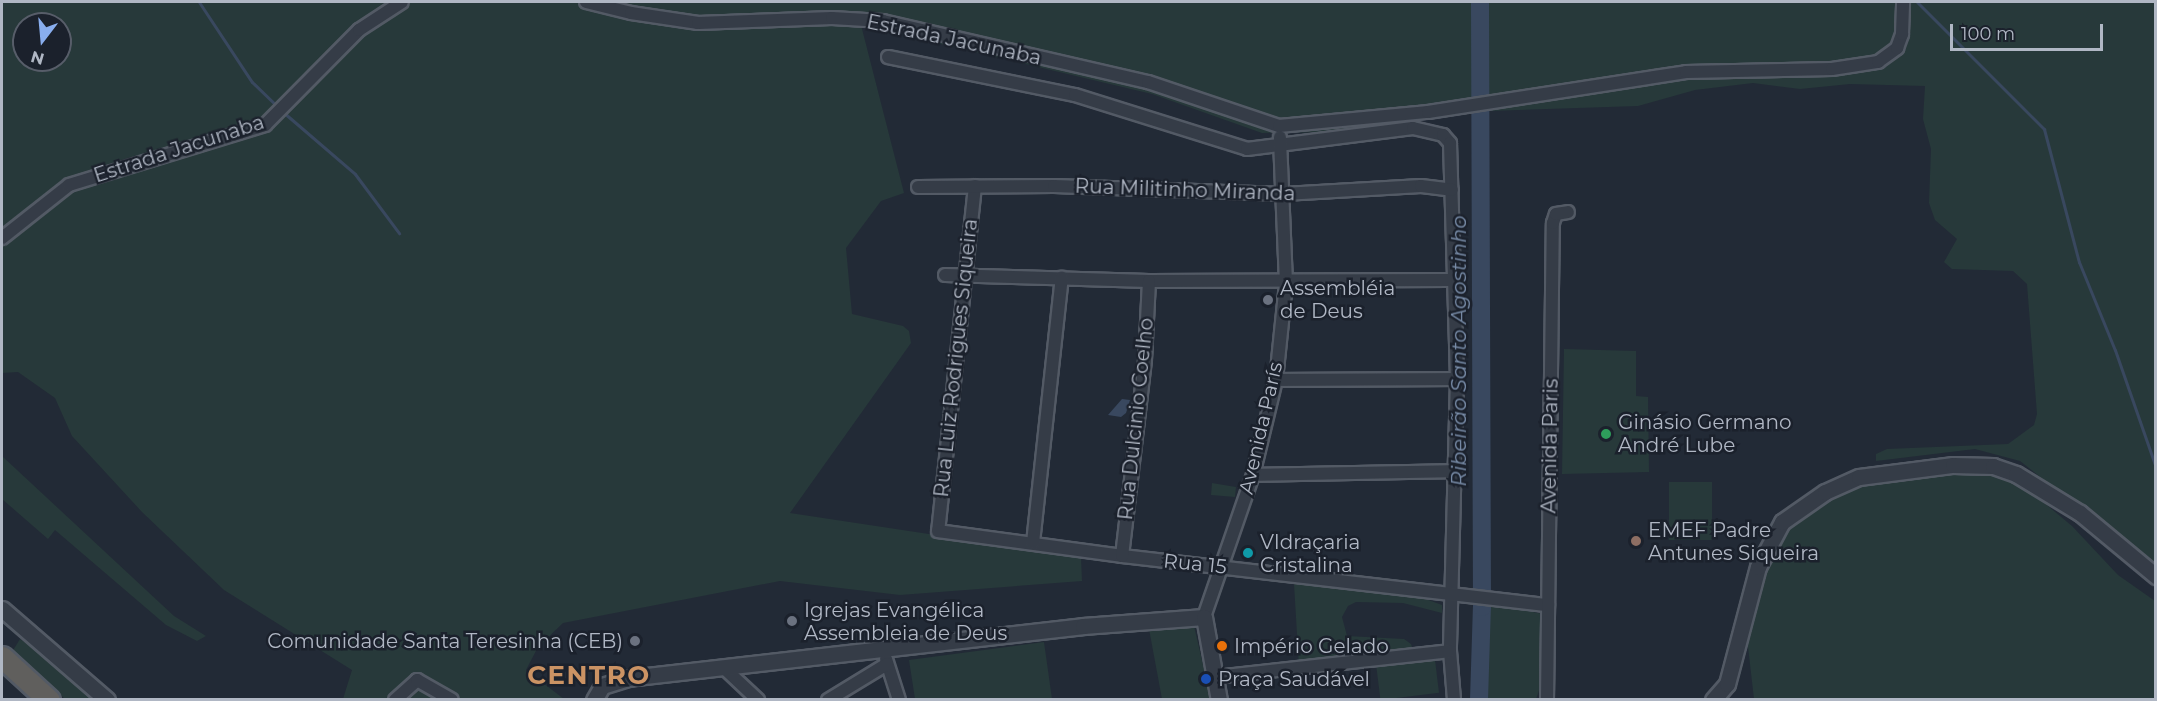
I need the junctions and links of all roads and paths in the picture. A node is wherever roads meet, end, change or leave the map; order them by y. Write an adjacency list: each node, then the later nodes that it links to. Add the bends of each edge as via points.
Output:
1 (402, 2): 12 (street, Estrada Jacunaba, via 359,30 265,125 69,185)
2 (586, 2): 5 (street, Estrada Jacunaba, via 654,18 698,23 832,18 883,21 1148,82)
3 (1903, 2): 5 (street, via 1902,34 1897,48 1878,63 1832,69 1686,72 1332,124)
4 (888, 57): 6 (street, via 1075,95 1234,147)
5 (1279, 126): 6 (street, Avenida París)
6 (1280, 144): 9 (street, via 1413,128 1433,130 1450,143); 10 (street, Avenida París)
7 (918, 186): 8 (street, Rua Militinho Miranda)
8 (975, 186): 10 (street, Rua Militinho Miranda); 14 (street, Rua Luiz Rodrigues Siqueira)
9 (1452, 190): 10 (street, Rua Militinho Miranda, via 1421,186); 16 (street)
10 (1284, 194): 18 (street, Avenida París)
11 (1568, 212): 29 (street, Avenida Paris, via 1556,214 1553,223)
12 (2, 238)
13 (945, 275): 14 (street)
14 (963, 276): 15 (street); 23 (street, Rua Luiz Rodrigues Siqueira)
15 (1062, 278): 17 (street); 24 (street)
16 (1454, 280): 18 (street); 19 (street)
17 (1149, 281): 18 (street); 25 (street, Rua Dulcinio Coelho, via 1141,397)
18 (1286, 283): 20 (street, Avenida París)
19 (1457, 379): 20 (street); 21 (street)
20 (1276, 380): 22 (street, Avenida París)
21 (1456, 471): 22 (street); 28 (street)
22 (1253, 475): 26 (street, Avenida París)
23 (938, 531): 24 (street, Rua 15)
24 (1033, 543): 25 (street, Rua 15)
25 (1122, 556): 26 (street, Rua 15)
26 (1224, 568): 28 (street, Rua 15); 31 (street, Avenida París)
27 (2156, 576): 50 (street, via 2080,513 2016,474 1993,466 1953,465 1859,477 1825,492 1782,522 1758,567 1727,684)
28 (1452, 595): 29 (street, Rua 15); 34 (street)
29 (1548, 605): 39 (street, Avenida Paris)
30 (2, 609): 41 (street)
31 (1204, 616): 33 (street); 38 (street)
32 (2, 645): 35 (highway)
33 (883, 649): 36 (street); 37 (street)
34 (1450, 651): 38 (street); 49 (street)
35 (8, 663): 40 (highway)
36 (887, 664): 46 (street); 47 (street)
37 (724, 668): 44 (street, via 628,678 602,686); 45 (street)
38 (1215, 676): 48 (street)
39 (1547, 696)
40 (50, 699)
41 (107, 699)
42 (395, 699): 43 (street, via 417,680)
43 (452, 699)
44 (594, 699)
45 (758, 699)
46 (828, 699)
47 (899, 699)
48 (1219, 699)
49 (1454, 699)
50 (1713, 699)

